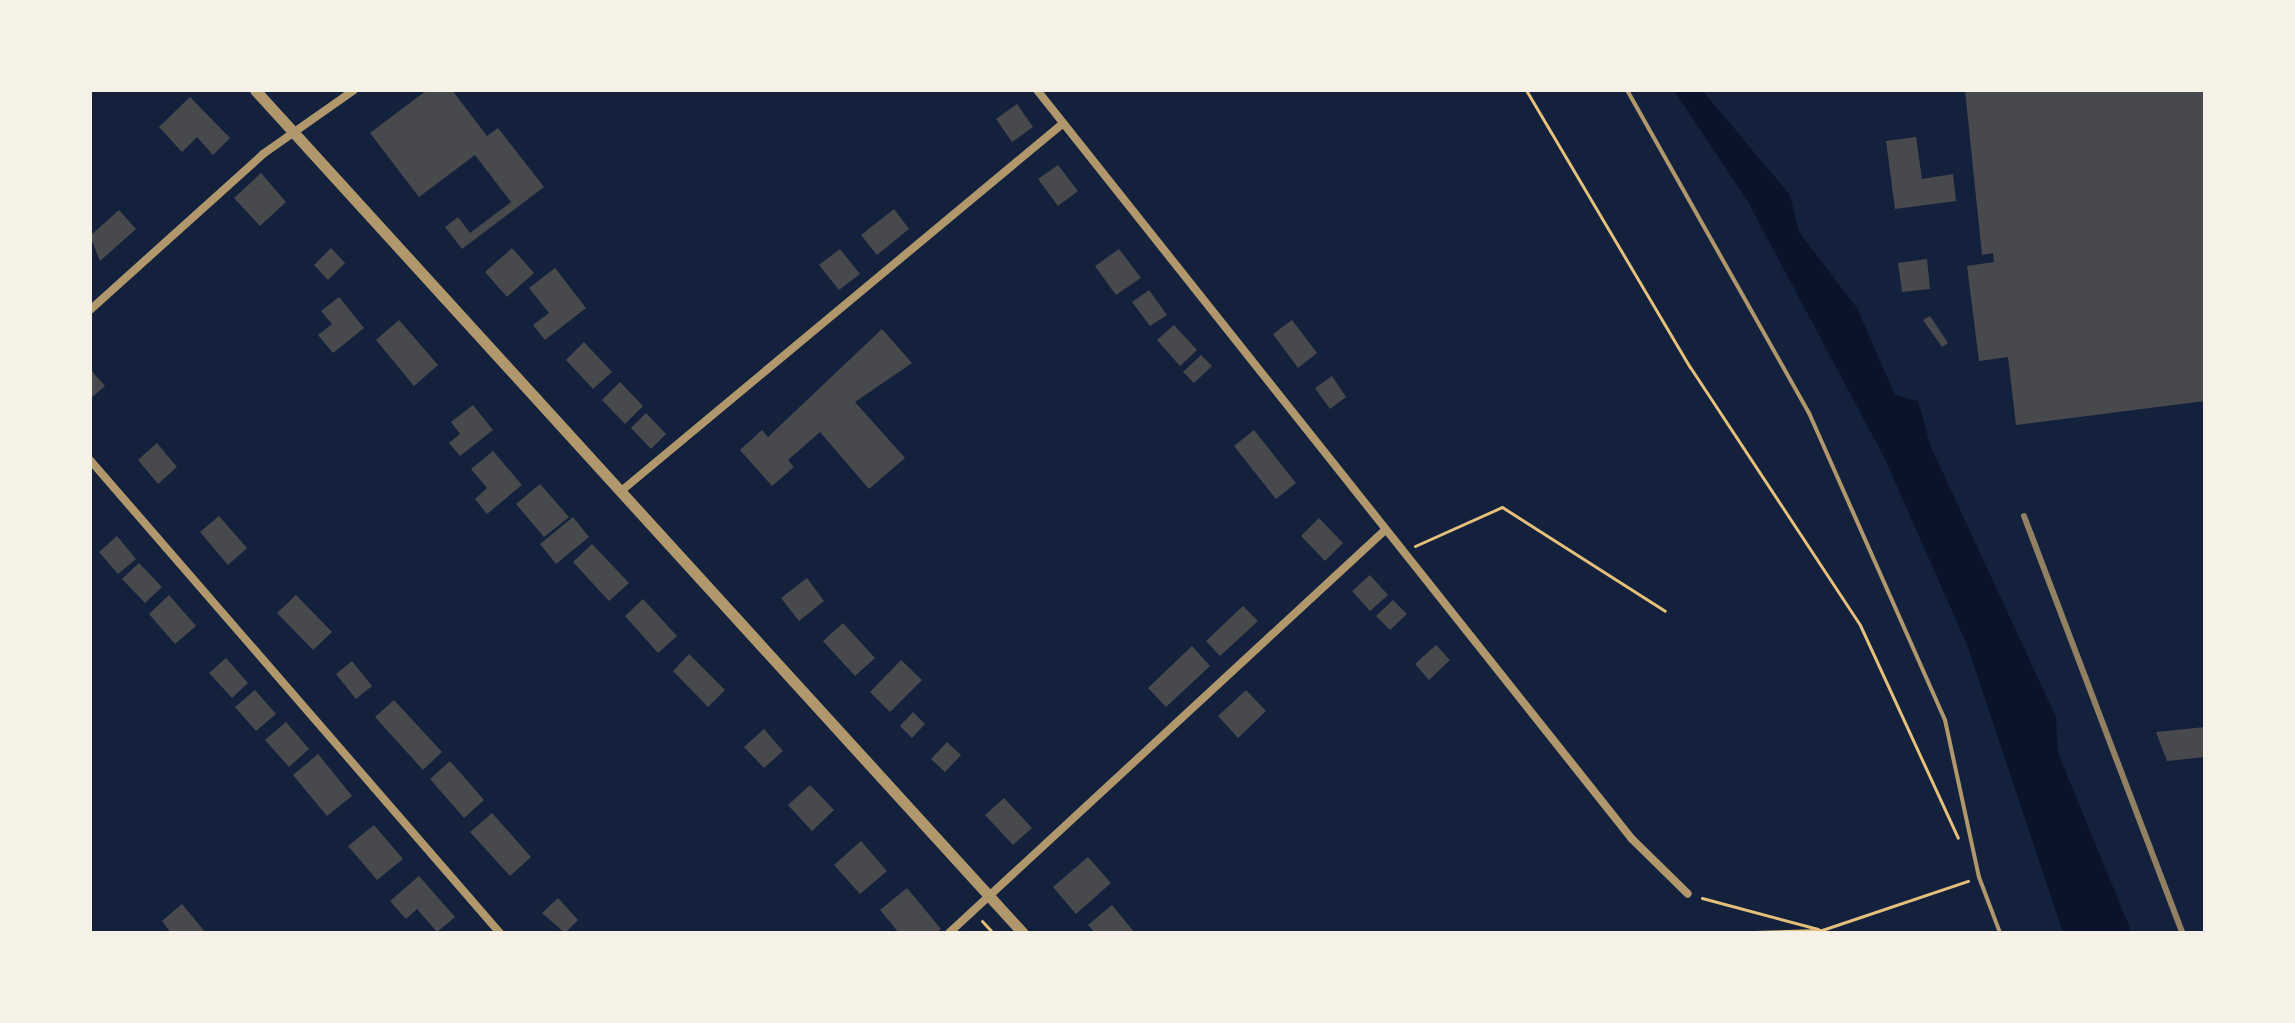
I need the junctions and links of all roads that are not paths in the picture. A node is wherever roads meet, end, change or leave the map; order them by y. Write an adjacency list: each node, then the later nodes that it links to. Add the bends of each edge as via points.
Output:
1 (255, 90): 6 (street)
2 (354, 90): 6 (street)
3 (1037, 90): 5 (street)
4 (1627, 90): 16 (lane, via 1809,413 1945,720 1979,877)
5 (1061, 125): 9 (street); 10 (street)
6 (295, 136): 7 (street, via 263,154); 9 (street)
7 (90, 310)
8 (90, 460): 13 (street)
9 (620, 492): 12 (street)
10 (1384, 531): 11 (street, via 1632,839); 12 (street)
11 (1688, 894)
12 (988, 896): 14 (street); 15 (street)
13 (500, 933)
14 (949, 933)
15 (1023, 933)
16 (2000, 933)

